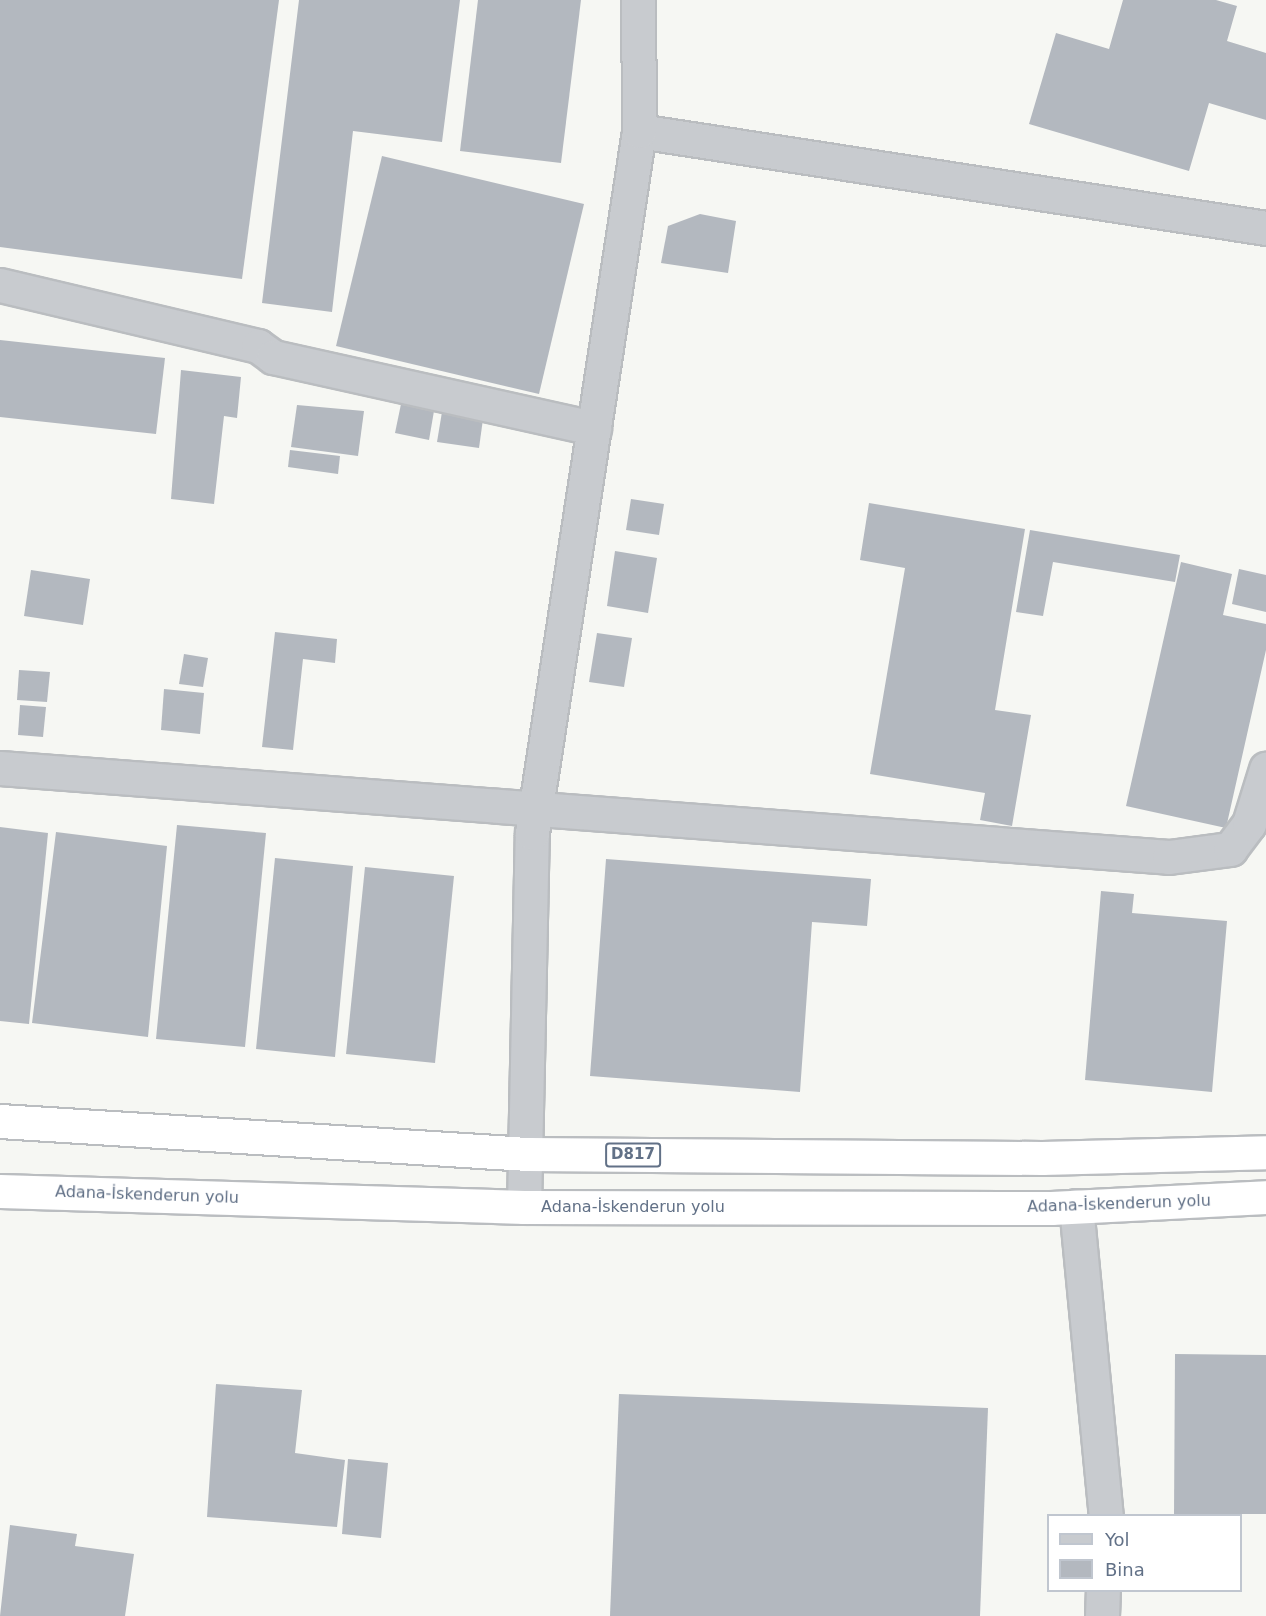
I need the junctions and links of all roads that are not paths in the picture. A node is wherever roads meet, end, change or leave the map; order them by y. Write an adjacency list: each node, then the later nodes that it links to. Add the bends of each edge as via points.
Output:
1 (638, 0): 2 (street)
2 (639, 131): 3 (street); 5 (street)
3 (1266, 228)
4 (0, 285): 5 (street, via 258,346 273,357)
5 (594, 428): 8 (street)
6 (0, 768): 8 (street)
7 (1266, 769): 8 (street, via 1249,824 1230,849 1169,857)
8 (536, 807): 11 (street)
9 (0, 1121): 11 (highway, D817)
10 (1266, 1152): 11 (highway, D817, via 1042,1158)
11 (528, 1154): 15 (street)
12 (0, 1191): 15 (highway, Adana-İskenderun yolu)
13 (1266, 1197): 14 (highway, Adana-İskenderun yolu)
14 (1076, 1206): 15 (highway, Adana-İskenderun yolu); 16 (street)
15 (524, 1207)
16 (1106, 1514)
17 (1103, 1592): 18 (street)
18 (1102, 1616)

